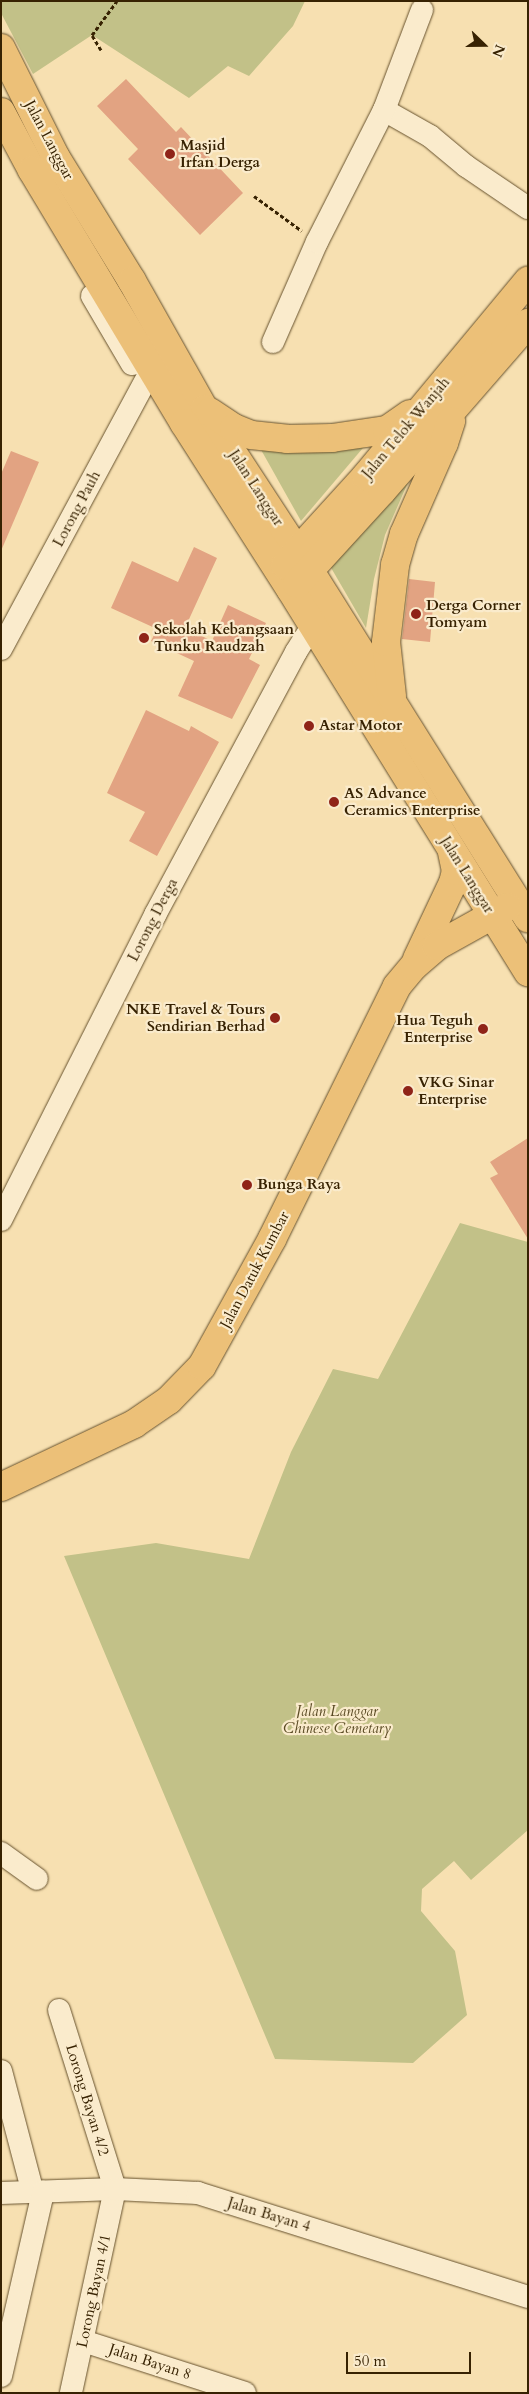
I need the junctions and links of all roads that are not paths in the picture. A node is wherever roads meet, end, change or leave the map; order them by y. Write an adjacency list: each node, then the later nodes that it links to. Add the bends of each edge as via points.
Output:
1 (422, 10): 3 (street)
2 (1, 48): 12 (main road, Jalan Langgar, via 55,156 132,281)
3 (384, 110): 6 (street, via 430,136 466,166); 9 (street, via 317,242)
4 (1, 112): 10 (main road, Jalan Langgar)
5 (1, 140): 10 (street)
6 (528, 208)
7 (528, 281): 11 (main road, Jalan Telok Wanjah)
8 (528, 323): 11 (main road, Jalan Telok Wanjah)
9 (273, 342)
10 (142, 367): 13 (main road, Jalan Langgar); 15 (street, Lorong Pauh)
11 (445, 400): 12 (main road, via 387,430 332,438 288,439 250,435); 13 (main road, Jalan Telok Wanjah, via 366,476); 16 (main road, via 444,443 404,534 395,565 386,642)
12 (204, 409): 13 (main road, Jalan Langgar)
13 (294, 571): 14 (main road, Jalan Langgar); 16 (main road, Jalan Langgar)
14 (313, 625): 17 (main road, Jalan Langgar); 22 (street, Lorong Derga, via 160,906)
15 (1, 649)
16 (394, 706): 18 (main road, Jalan Langgar)
17 (452, 852): 19 (main road, Jalan Langgar); 21 (main road, via 456,871 448,896 417,959)
18 (524, 907): 19 (main road, Jalan Datuk Kumbar)
19 (492, 915): 20 (main road, Jalan Langgar); 21 (main road, Jalan Datuk Kumbar, via 437,946)
20 (528, 972)
21 (396, 986): 23 (main road, Jalan Datuk Kumbar, via 272,1239 202,1366 169,1400 134,1424)
22 (1, 1220)
23 (1, 1487)
24 (1, 1853): 25 (street)
25 (37, 1879)
26 (59, 2010): 28 (street, Lorong Bayan 4/2)
27 (1, 2071): 29 (street)
28 (115, 2189): 29 (street, Jalan Bayan 4); 31 (street, Jalan Bayan 4, via 198,2193); 32 (street, Lorong Bayan 4/1)
29 (38, 2192): 30 (street, Jalan Bayan 4); 33 (street)
30 (1, 2193)
31 (528, 2296)
32 (83, 2341): 34 (street, Lorong Bayan 4/1); 35 (street, Jalan Bayan 8)
33 (1, 2376)
34 (72, 2393)
35 (245, 2393)

